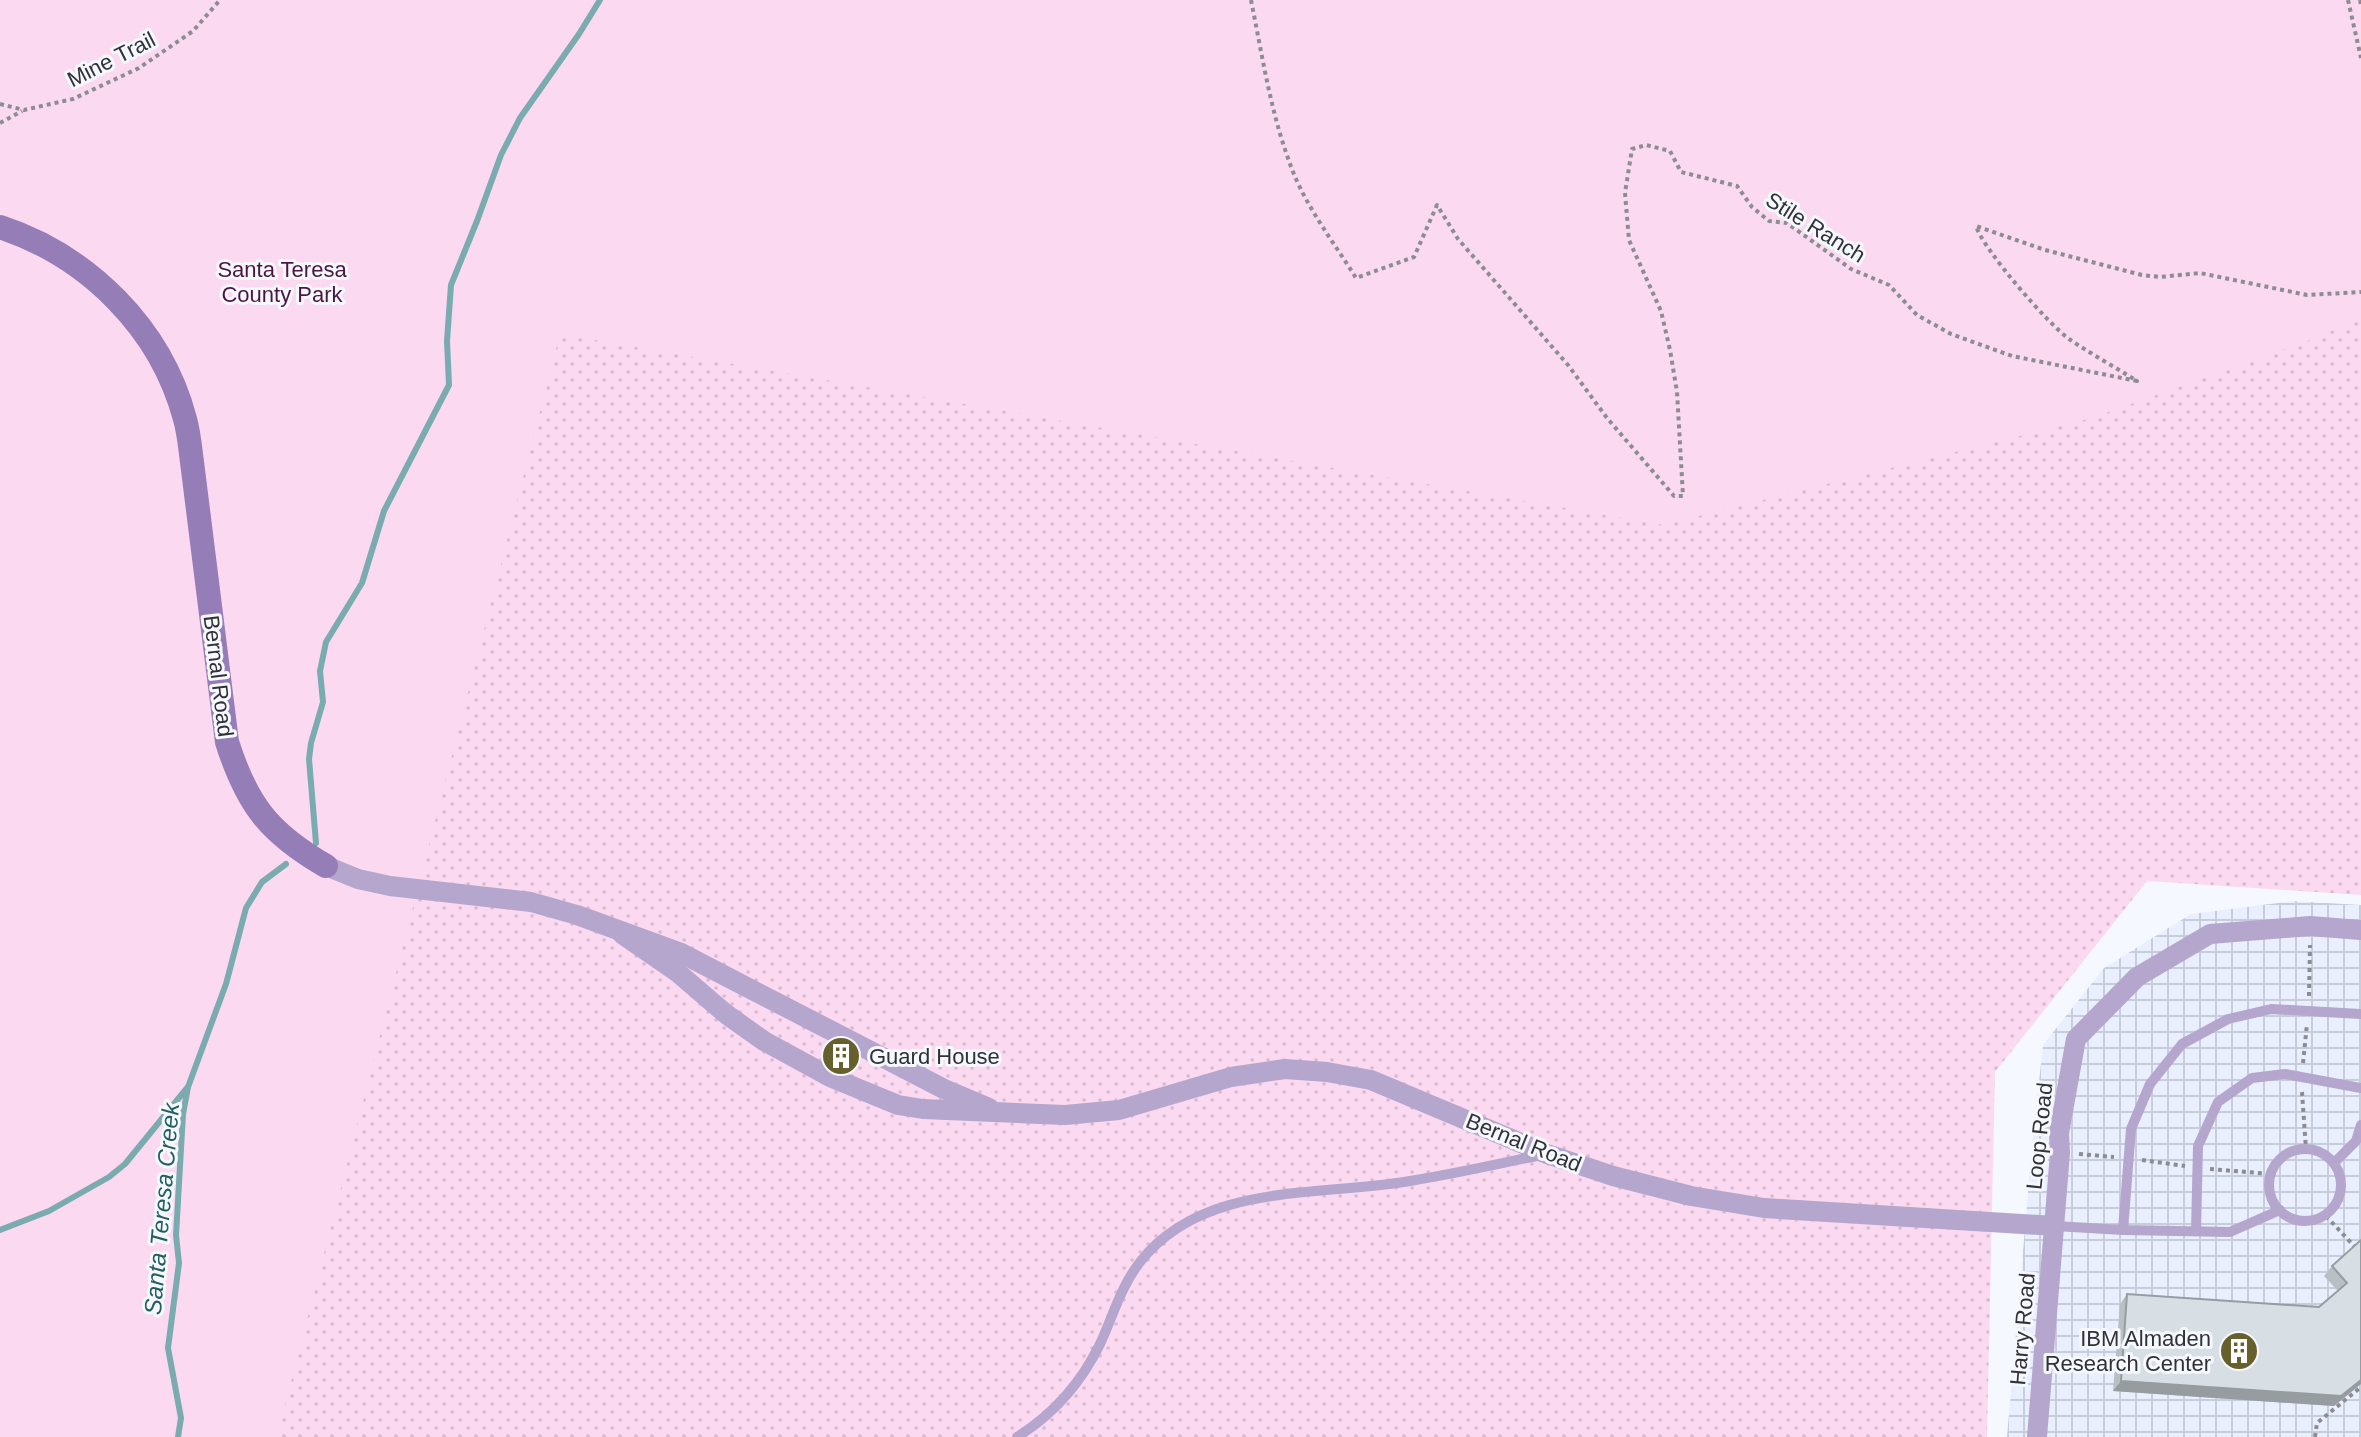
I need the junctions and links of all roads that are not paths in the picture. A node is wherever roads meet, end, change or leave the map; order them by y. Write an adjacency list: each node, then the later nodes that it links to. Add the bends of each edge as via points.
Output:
1 (0, 227): 2 (street, Bernal Road, via 67,258 101,283 154,347 185,419 227,742 237,775 271,826 294,848)
2 (326, 866): 4 (street, Bernal Road, via 390,886 531,902)
3 (2361, 930): 12 (street, Loop Road, via 2310,926 2210,934 2137,977 2076,1039 2059,1133)
4 (622, 934): 7 (street, Bernal Road, via 692,958 944,1089); 7 (street, Bernal Road, via 764,1041 830,1077 898,1105)
5 (2361, 1014): 13 (lane, via 2271,1009 2228,1019 2182,1044 2150,1084 2131,1129)
6 (2361, 1088): 14 (lane, via 2285,1074 2252,1078 2218,1102 2198,1146)
7 (1001, 1113): 9 (street, Bernal Road, via 1119,1110 1231,1077 1285,1069 1327,1072 1371,1080)
8 (2361, 1125): 10 (lane, via 2356,1141)
9 (1547, 1154): 12 (street, Bernal Road, via 1678,1193 1764,1208); 15 (lane, via 1409,1182 1255,1199 1215,1208 1189,1221 1139,1263 1085,1373 1063,1401)
10 (2334, 1163): 11 (lane, via 2340,1197 2326,1216 2296,1220); 11 (lane, via 2306,1149 2285,1155 2271,1174 2271,1196)
11 (2280, 1210): 14 (lane, via 2230,1232)
12 (2055, 1226): 13 (lane); 16 (street, Harry Road)
13 (2123, 1230): 14 (lane)
14 (2196, 1231)
15 (1017, 1437)
16 (2037, 1437)

